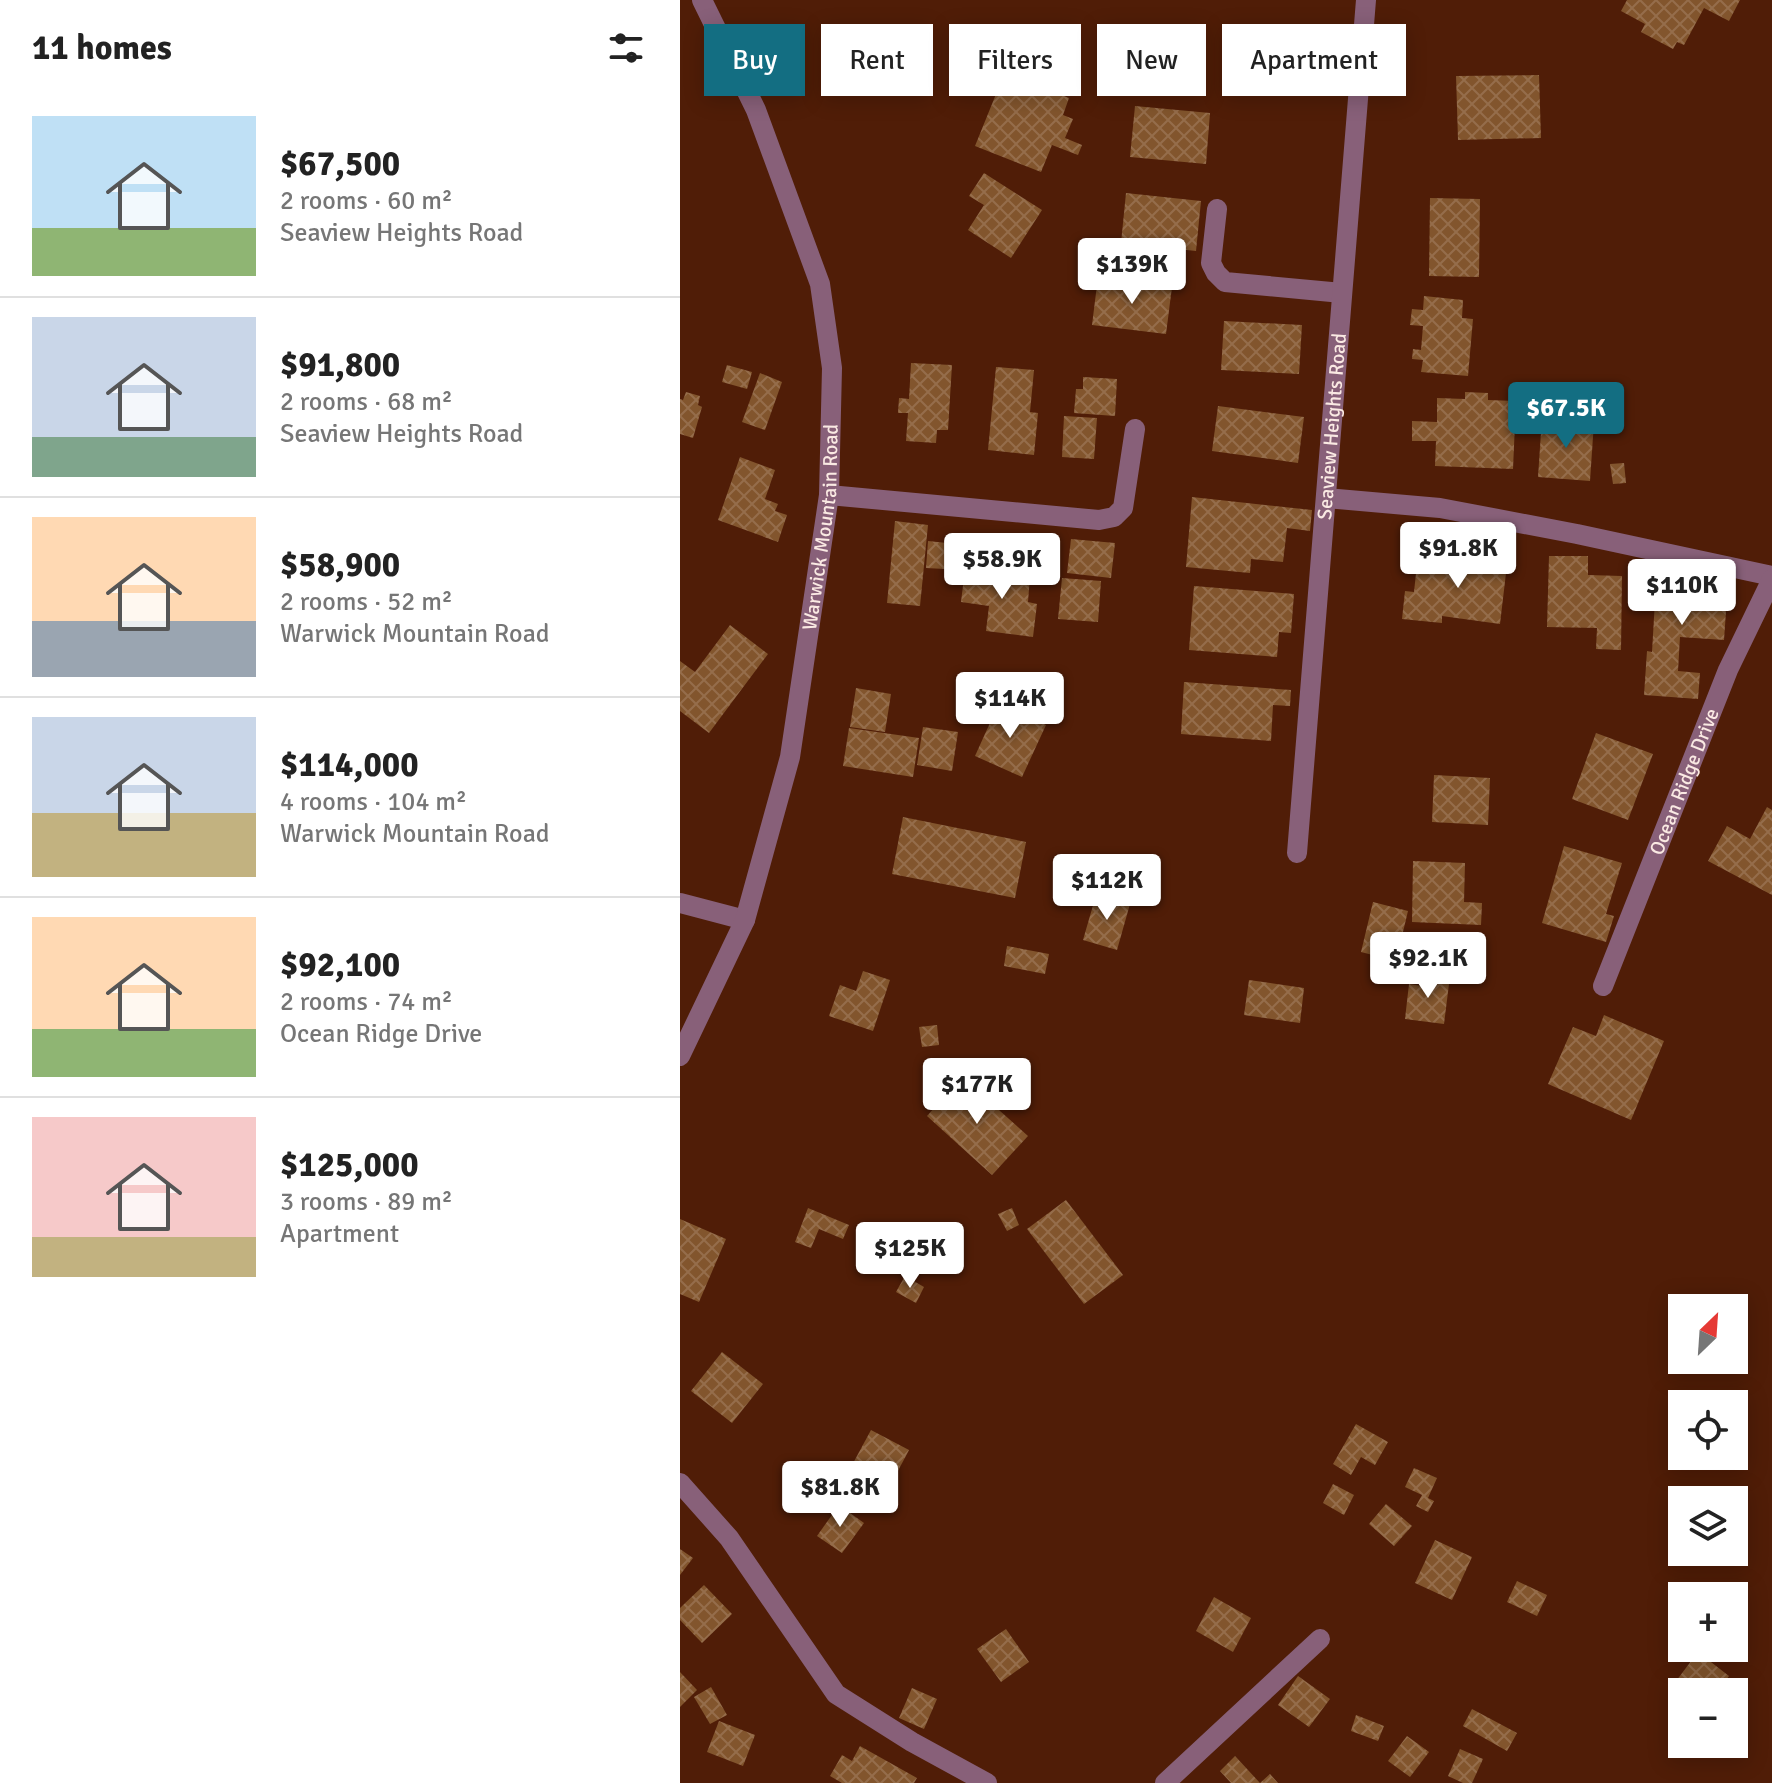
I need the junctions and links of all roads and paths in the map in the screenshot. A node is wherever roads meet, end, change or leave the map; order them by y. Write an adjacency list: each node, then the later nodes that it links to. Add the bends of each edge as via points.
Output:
1 (702, 0): 6 (street, Warwick Mountain Road, via 756,110 820,284 832,368)
2 (1366, 0): 4 (street, Seaview Heights Road)
3 (1217, 209): 4 (street, via 1211,263 1225,282)
4 (1342, 293): 7 (street, Seaview Heights Road)
5 (1135, 429): 6 (street, via 1123,508 1114,517 1099,520)
6 (829, 495): 11 (street, Warwick Mountain Road, via 790,757)
7 (1326, 498): 8 (street, via 1440,508); 9 (street, Seaview Heights Road)
8 (1772, 578): 12 (street, Ocean Ridge Drive, via 1728,670)
9 (1297, 853)
10 (680, 903): 11 (street)
11 (745, 920): 13 (street, Warwick Mountain Road)
12 (1603, 986)
13 (680, 1056)
14 (680, 1483): 16 (street, via 729,1538 836,1694)
15 (1320, 1639): 17 (street)
16 (987, 1783)
17 (1165, 1783)

